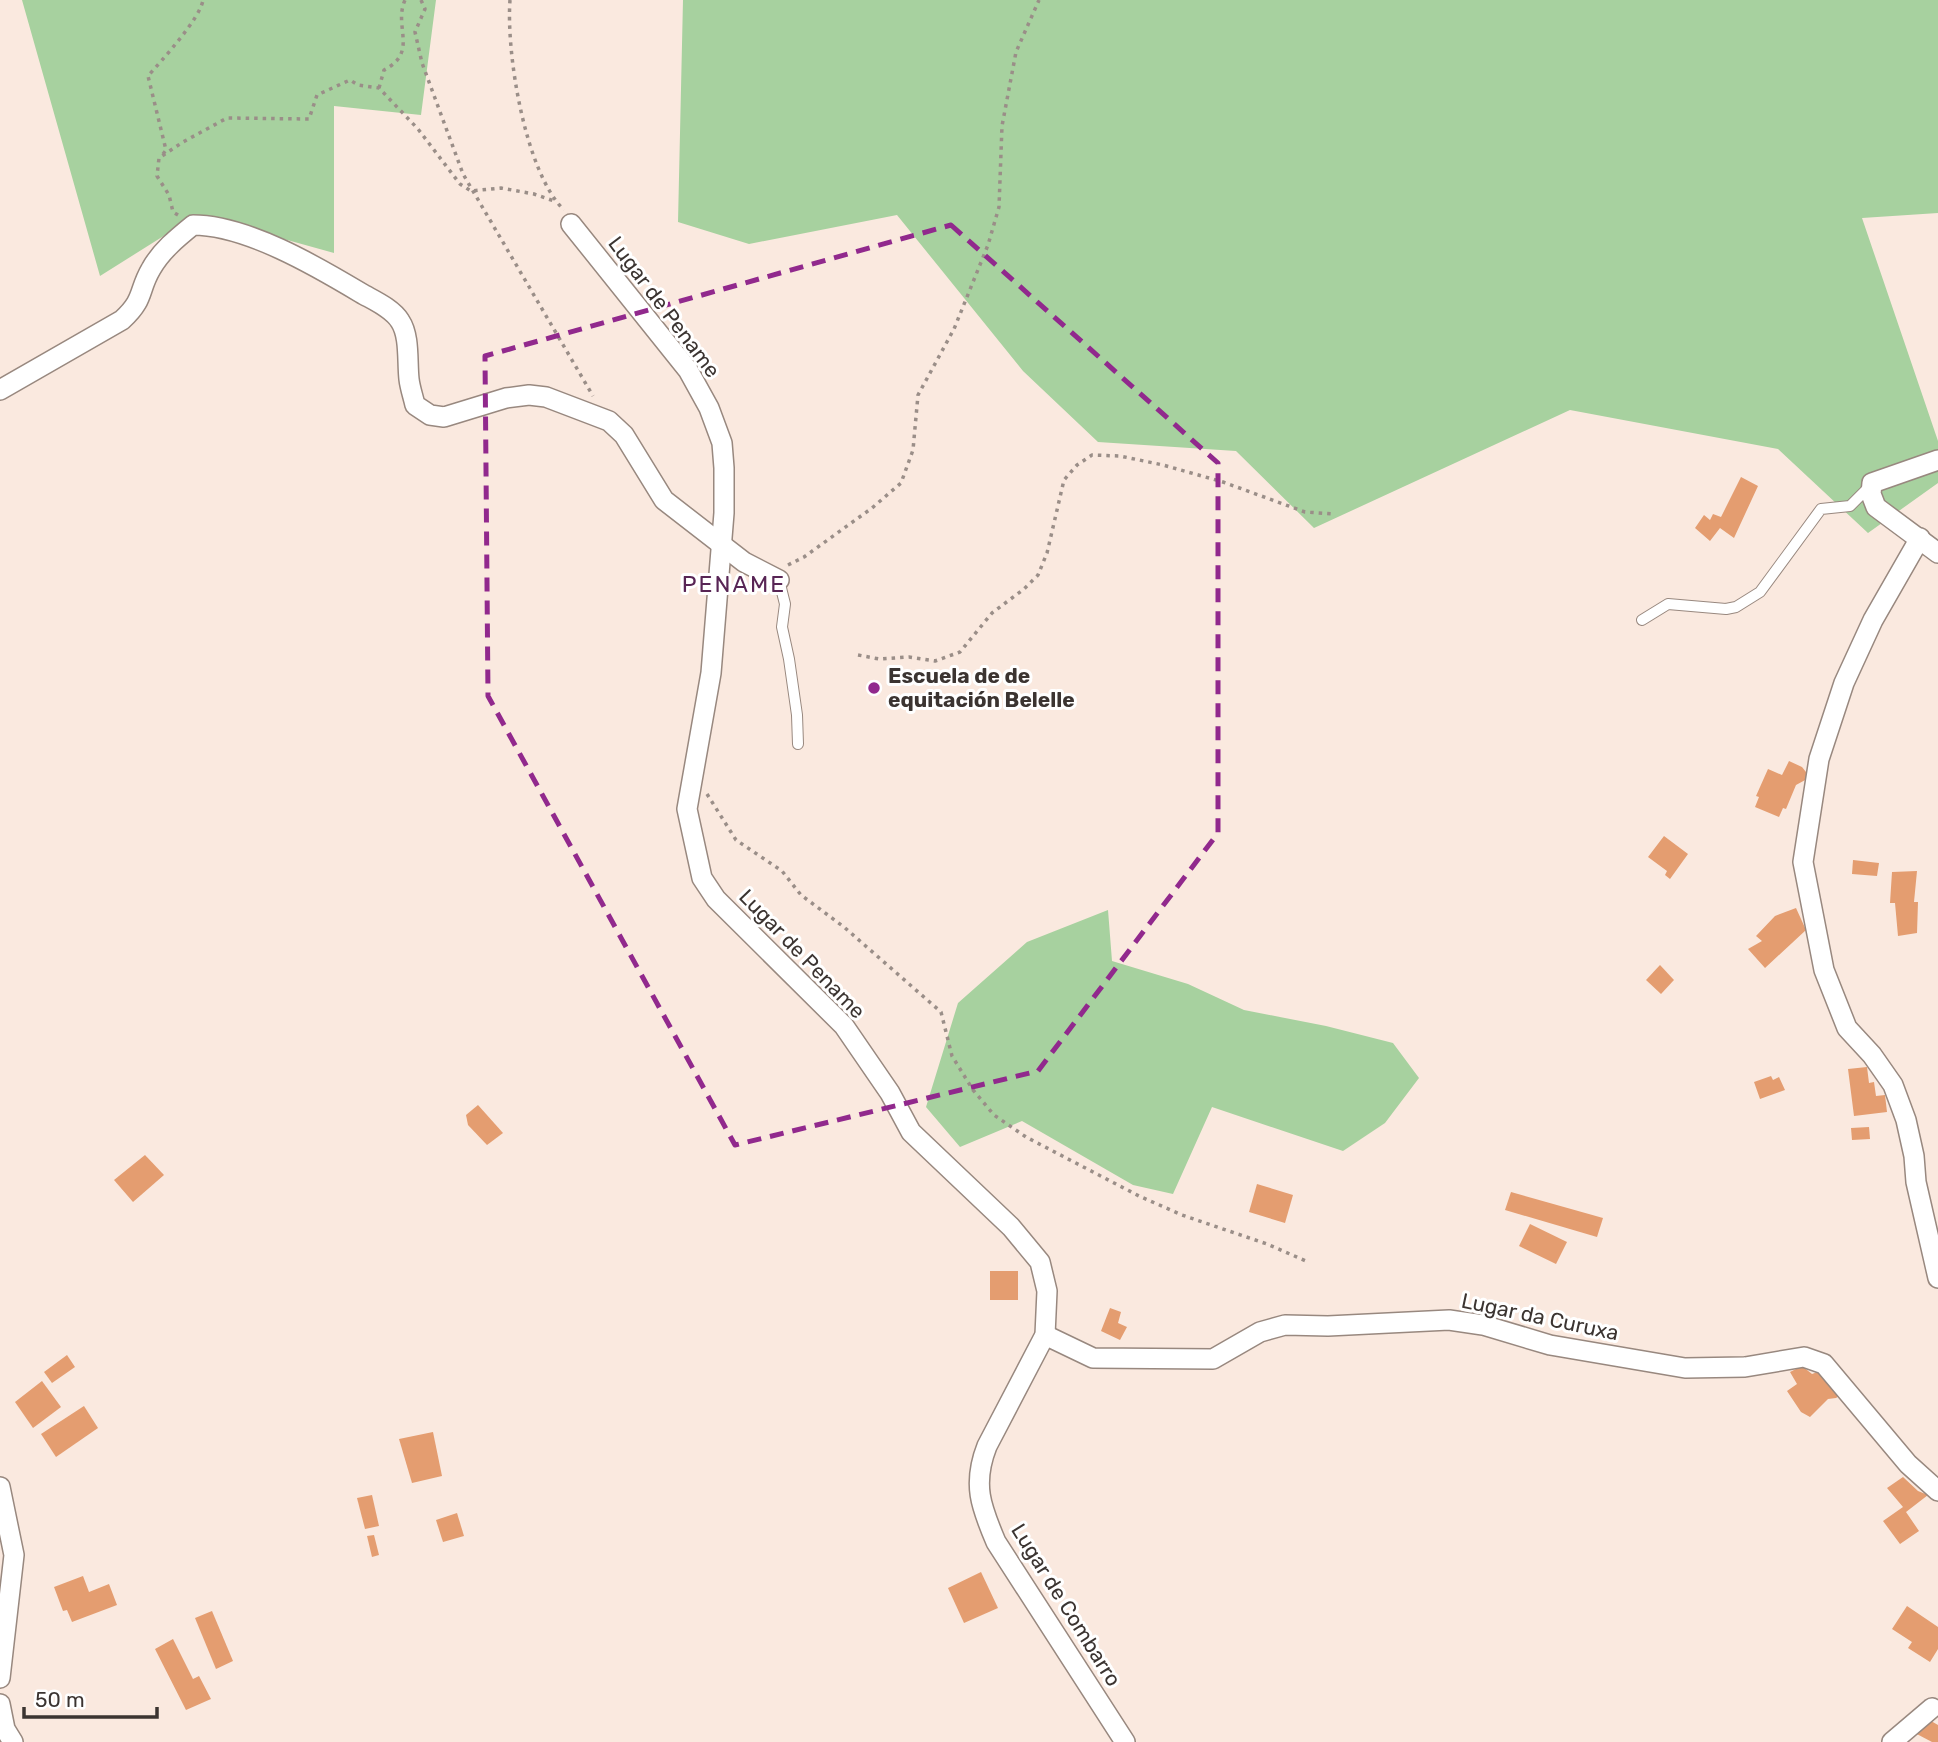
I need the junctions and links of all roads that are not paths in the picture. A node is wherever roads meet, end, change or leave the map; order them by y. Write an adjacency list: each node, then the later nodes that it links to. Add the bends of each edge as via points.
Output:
1 (571, 224): 6 (street, Lugar de Pename, via 688,370 709,408 722,443)
2 (0, 390): 6 (street, via 122,320 135,309 159,256 193,225 211,225 313,264 401,321 415,405 430,415 444,417 529,395 609,421 624,435 664,500)
3 (1938, 460): 4 (street)
4 (1872, 483): 5 (street, via 1877,507); 9 (lane, via 1850,506 1821,509 1760,592 1736,607 1668,604)
5 (1920, 538): 7 (street); 11 (street, via 1873,620 1844,683 1819,759 1803,862 1824,970 1842,1016 1893,1085 1906,1119)
6 (722, 544): 8 (street); 12 (street, Lugar de Pename, via 711,673 687,809 702,878 716,899 844,1027 911,1132 1011,1227 1040,1262 1048,1291)
7 (1938, 553)
8 (774, 577): 10 (lane, via 785,604 782,627)
9 (1642, 620)
10 (798, 744)
11 (1938, 1278)
12 (1045, 1335): 14 (street, Lugar da Curuxa, via 1093,1358 1213,1359 1260,1332 1285,1325 1449,1320 1550,1345 1685,1368 1745,1367 1804,1357 1824,1364 1908,1464); 19 (street, Lugar de Combarro, via 980,1464 983,1512 996,1542)
13 (0, 1487): 15 (street, via 14,1555)
14 (1938, 1491)
15 (0, 1678)
16 (0, 1704): 18 (street)
17 (1936, 1706): 20 (street)
18 (13, 1742)
19 (1125, 1742)
20 (1892, 1742)

